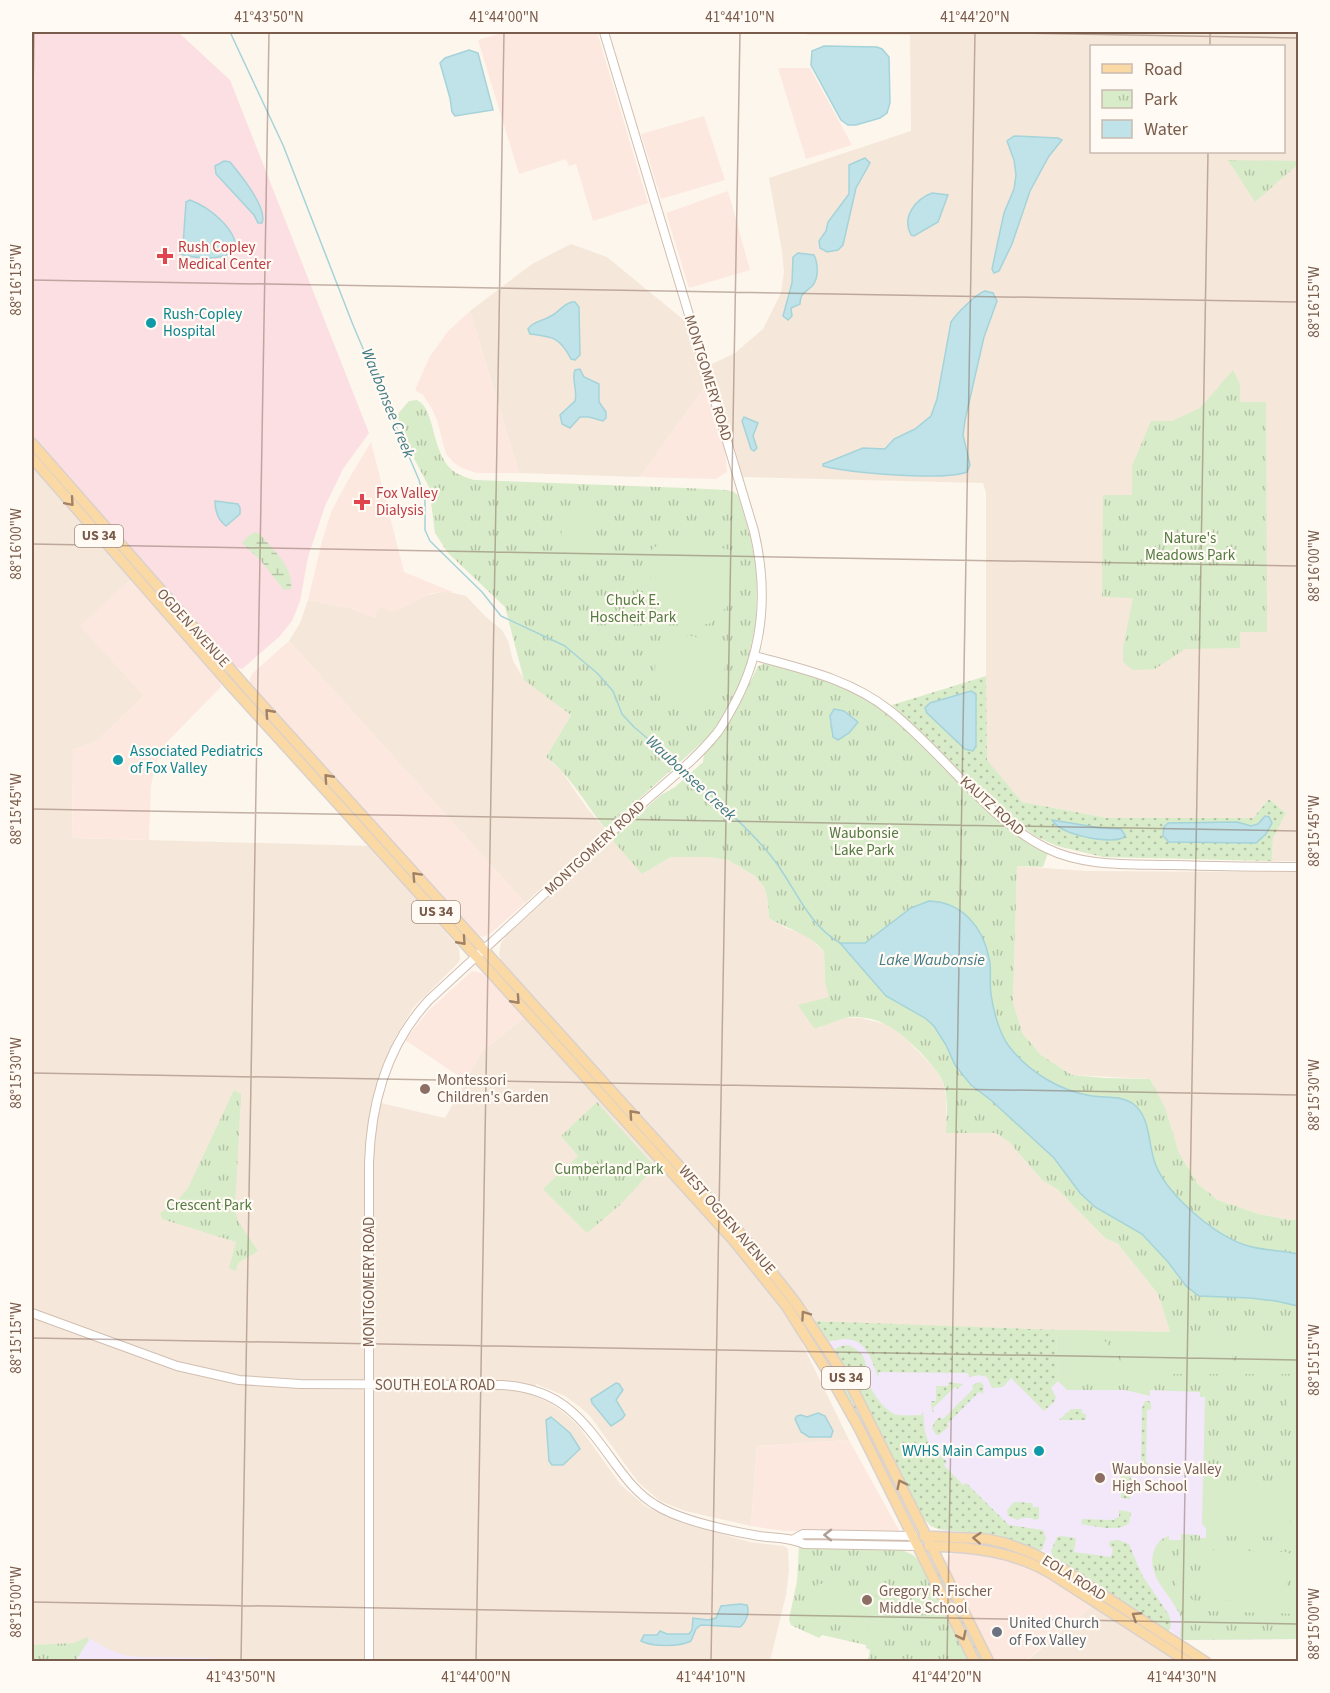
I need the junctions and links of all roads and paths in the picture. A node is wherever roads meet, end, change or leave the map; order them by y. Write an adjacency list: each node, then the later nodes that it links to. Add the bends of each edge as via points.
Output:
1 (604, 32): 4 (street, MONTGOMERY ROAD, via 754,531 763,583)
2 (32, 443): 5 (main road, OGDEN AVENUE / US 34, one-way to 2)
3 (32, 458): 6 (main road, OGDEN AVENUE / US 34, one-way to 6)
4 (755, 656): 7 (street, KAUTZ ROAD, via 834,679 878,702 1005,821 1056,853 1118,864); 8 (street, MONTGOMERY ROAD, via 719,731 677,775)
5 (357, 810): 6 (main road); 8 (main road, WEST OGDEN AVENUE / US 34, one-way to 5)
6 (347, 814): 8 (main road, WEST OGDEN AVENUE / US 34, one-way to 8)
7 (1299, 867)
8 (480, 954): 10 (street, MONTGOMERY ROAD, via 411,1021 377,1093 369,1153); 11 (main road, WEST OGDEN AVENUE / US 34, one-way to 11, via 787,1306 846,1405); 12 (main road, WEST OGDEN AVENUE / US 34, one-way to 8, via 851,1385 782,1283)
9 (32, 1313): 10 (street, SOUTH EOLA ROAD, via 155,1359 216,1376 269,1383)
10 (369, 1384): 13 (street, SOUTH EOLA ROAD, via 512,1386 541,1392 574,1412 637,1491 662,1509 742,1532); 16 (street, MONTGOMERY ROAD)
11 (913, 1536): 12 (main road, SOUTH EOLA ROAD); 13 (street, SOUTH EOLA ROAD, one-way to 13, via 803,1534); 14 (main road, WEST OGDEN AVENUE / US 34)
12 (927, 1536): 15 (main road, WEST OGDEN AVENUE / US 34); 20 (main road, EOLA ROAD, one-way to 12, via 1032,1552 987,1539)
13 (794, 1539): 14 (street, SOUTH EOLA ROAD, via 804,1544)
14 (918, 1546): 15 (main road, SOUTH EOLA ROAD); 17 (main road, WEST OGDEN AVENUE / US 34, one-way to 17)
15 (932, 1546): 18 (main road, WEST OGDEN AVENUE / US 34); 19 (main road, EOLA ROAD, via 975,1548 1026,1561)
16 (369, 1662)
17 (975, 1662)
18 (989, 1662)
19 (1188, 1662)
20 (1206, 1662)

